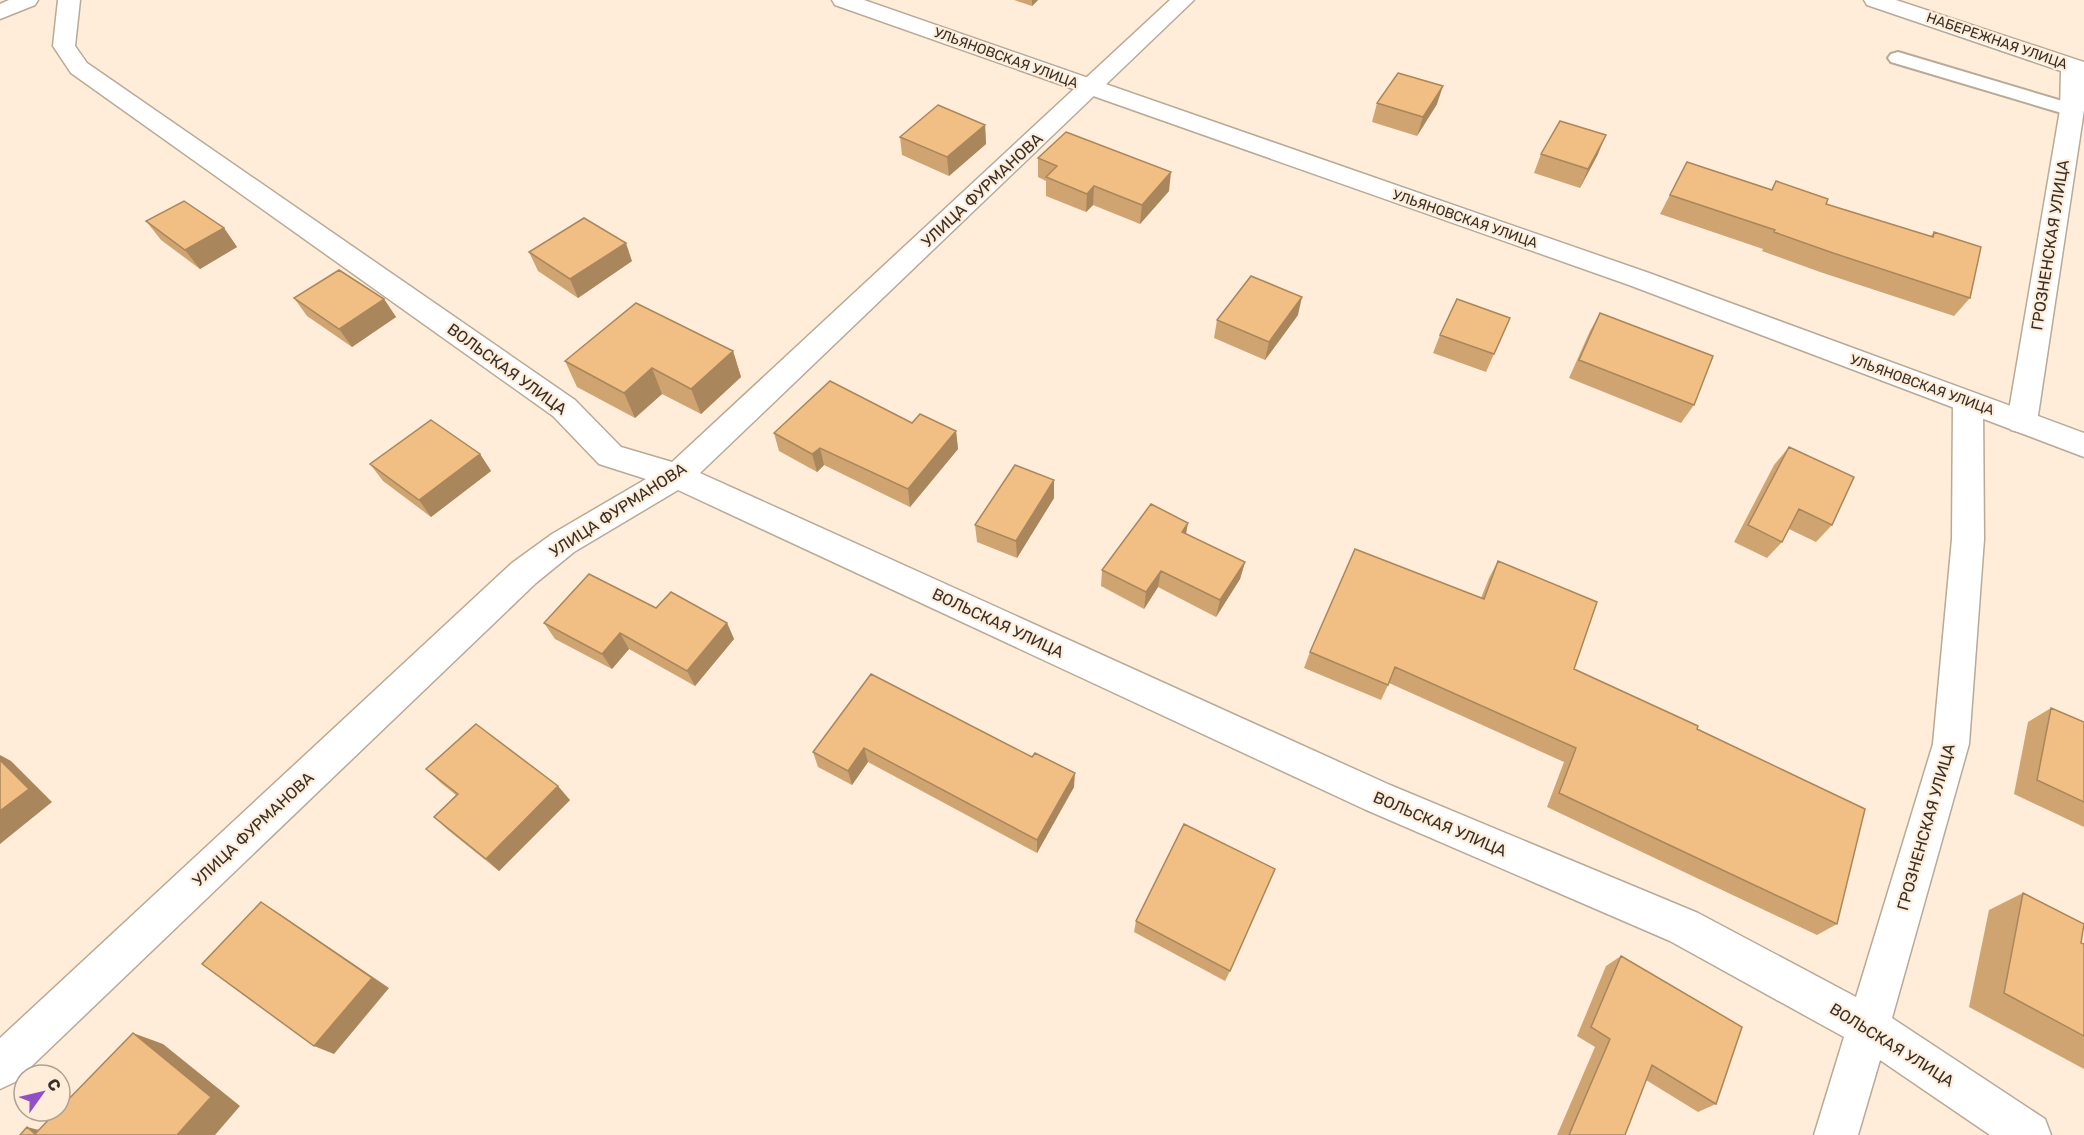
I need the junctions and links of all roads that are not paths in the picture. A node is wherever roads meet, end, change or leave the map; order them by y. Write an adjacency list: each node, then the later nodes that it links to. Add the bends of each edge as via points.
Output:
1 (27, 0): 6 (street)
2 (69, 0): 14 (street, ВОЛЬСКАЯ УЛИЦА, via 64,46 79,68 564,408 610,456)
3 (843, 0): 9 (street, УЛЬЯНОВСКАЯ УЛИЦА)
4 (1183, 0): 9 (street, УЛИЦА ФУРМАНОВА)
5 (1885, 2): 8 (street, НАБЕРЕЖНАЯ УЛИЦА)
6 (0, 12)
7 (1898, 58): 10 (lane)
8 (2078, 68): 10 (street, ГРОЗНЕНСКАЯ УЛИЦА)
9 (1091, 88): 11 (street, УЛЬЯНОВСКАЯ УЛИЦА, via 1639,279); 14 (street, УЛИЦА ФУРМАНОВА)
10 (2072, 110): 12 (street, ГРОЗНЕНСКАЯ УЛИЦА)
11 (1968, 403): 12 (street, УЛЬЯНОВСКАЯ УЛИЦА); 15 (street, ГРОЗНЕНСКАЯ УЛИЦА, via 1968,539 1951,744)
12 (2022, 422): 13 (street, УЛЬЯНОВСКАЯ УЛИЦА)
13 (2084, 445)
14 (677, 476): 15 (street, ВОЛЬСКАЯ УЛИЦА, via 1377,797 1684,927); 16 (street, УЛИЦА ФУРМАНОВА, via 564,543 524,573)
15 (1868, 1027): 17 (street, ГРОЗНЕНСКАЯ УЛИЦА); 18 (street, ВОЛЬСКАЯ УЛИЦА)
16 (0, 1067)
17 (1836, 1135)
18 (2030, 1135)

